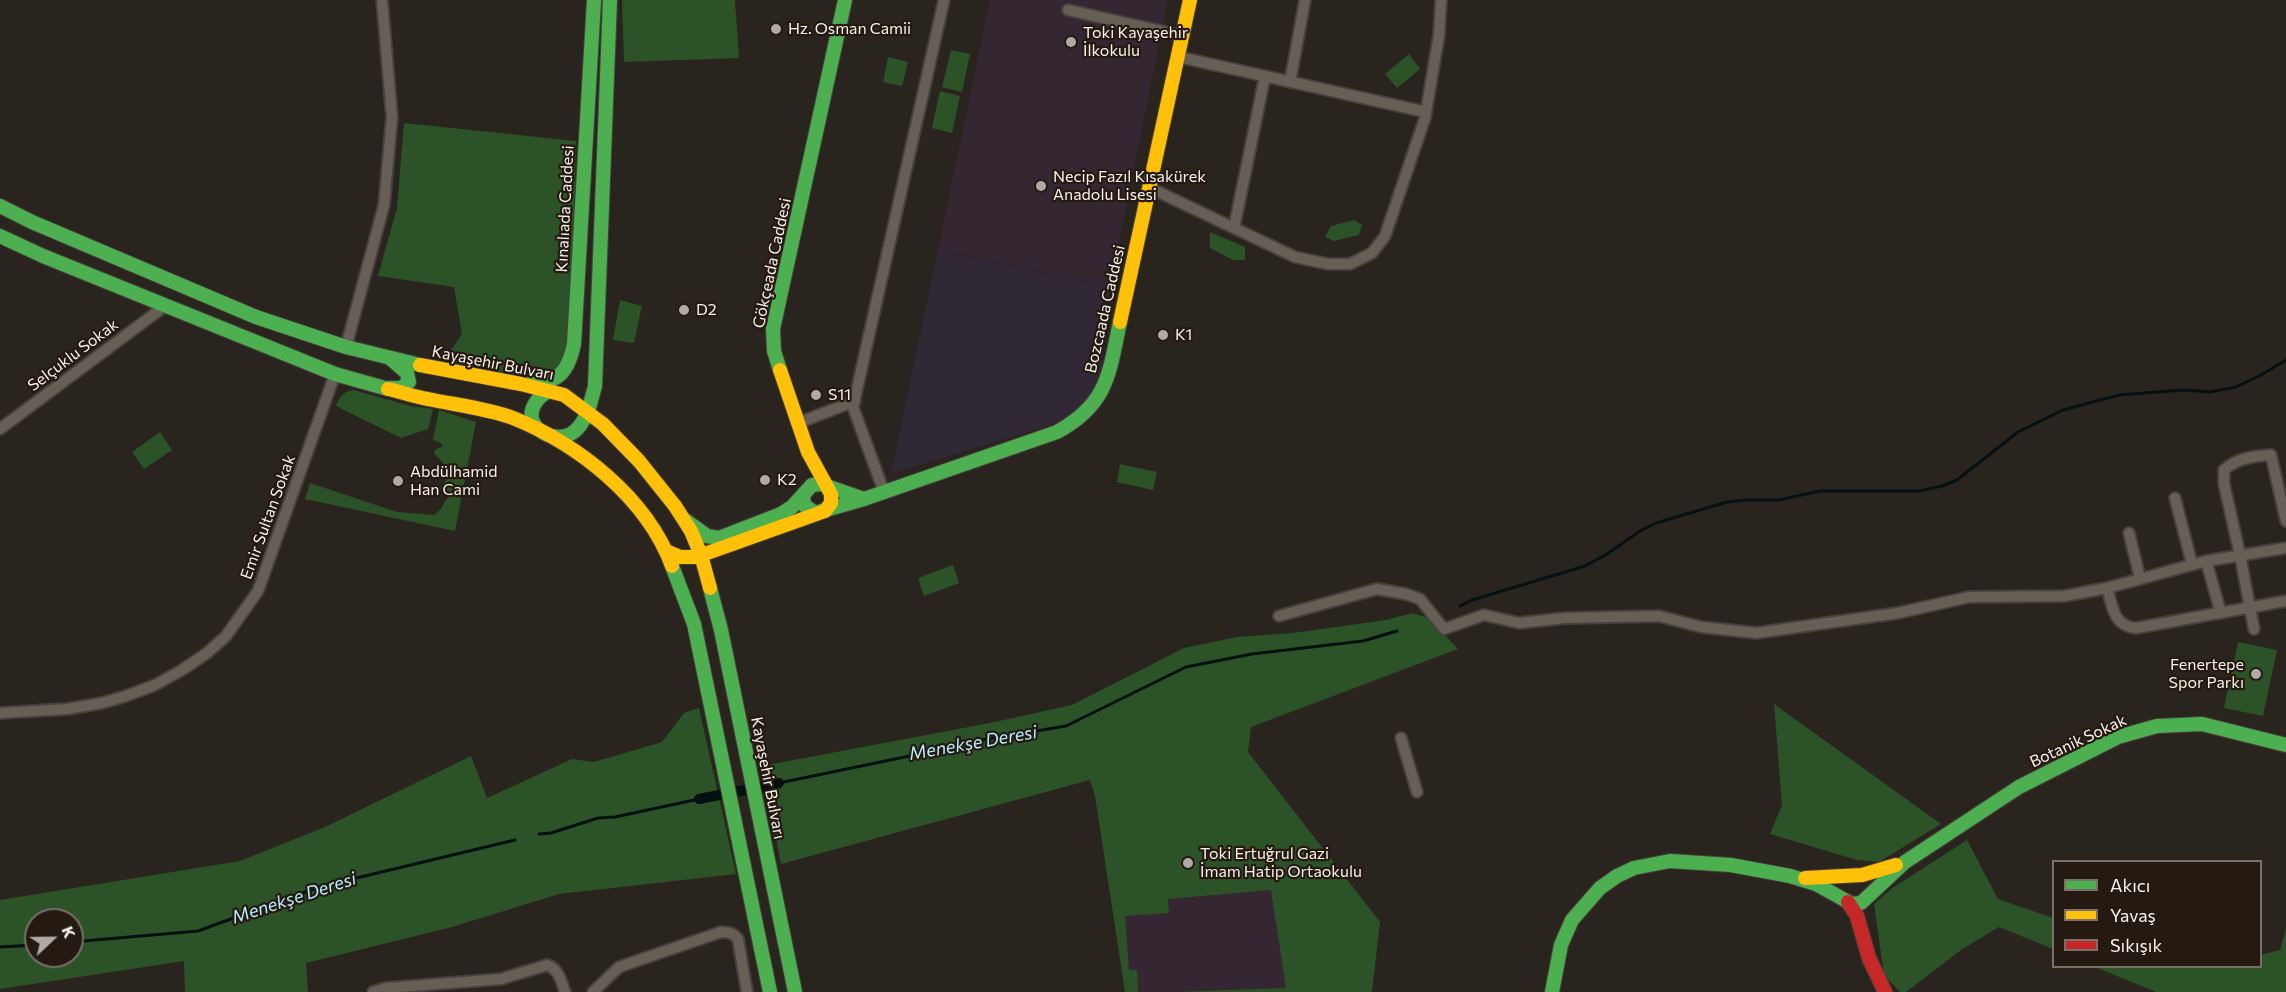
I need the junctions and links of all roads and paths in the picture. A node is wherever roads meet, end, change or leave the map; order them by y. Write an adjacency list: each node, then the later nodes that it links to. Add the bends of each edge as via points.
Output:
1 (382, 0): 22 (street, via 392,117 384,205)
2 (594, 0): 24 (main road, Kınalıada Caddesi, via 574,344)
3 (610, 0): 27 (main road)
4 (846, 0): 32 (main road, Gökçeada Caddesi, via 773,329 774,351)
5 (944, 0): 30 (street)
6 (1190, 0): 10 (main road, Bozcaada Caddesi)
7 (1305, 0): 13 (street)
8 (1441, 0): 14 (street)
9 (1068, 10): 10 (street)
10 (1183, 36): 11 (main road, Bozcaada Caddesi)
11 (1179, 57): 12 (street); 15 (main road, Bozcaada Caddesi)
12 (1265, 76): 13 (street); 17 (street)
13 (1290, 82): 14 (street)
14 (1426, 112): 17 (street, via 1385,236 1372,253 1350,264 1328,264 1295,257)
15 (1150, 188): 17 (street); 37 (main road, Bozcaada Caddesi, via 1108,377 1086,414 1057,432)
16 (0, 206): 20 (main road, Kayaşehir Bulvarı)
17 (1234, 228)
18 (0, 236): 19 (main road)
19 (165, 306): 21 (main road); 33 (street, Selçuklu Sokak)
20 (255, 317): 21 (main road, via 240,322); 22 (main road, Kayaşehir Bulvarı)
21 (245, 339): 25 (main road)
22 (346, 347): 23 (main road, Kayaşehir Bulvarı)
23 (390, 358): 26 (main road, Kayaşehir Bulvarı); 28 (main road, via 407,373 409,382 401,388)
24 (565, 373): 26 (main road, via 540,385); 29 (main road)
25 (335, 374): 28 (main road); 61 (street, Emir Sultan Sokak, via 258,591 226,636 182,670 126,696 67,709)
26 (521, 384): 29 (main road, Kayaşehir Bulvarı)
27 (595, 386): 31 (main road); 35 (main road, via 606,420)
28 (382, 388): 34 (main road, via 512,418)
29 (550, 390): 31 (main road, Kayaşehir Bulvarı); 34 (main road, via 539,396 530,413 532,423)
30 (855, 401): 32 (street); 37 (street, via 853,407)
31 (588, 411): 34 (main road, via 584,422 568,437); 35 (main road, Kayaşehir Bulvarı)
32 (798, 423): 36 (main road, Gökçeada Caddesi)
33 (0, 429)
34 (546, 435): 48 (main road, via 606,474 647,520)
35 (619, 441): 43 (main road, Kayaşehir Bulvarı)
36 (825, 486): 38 (main road, via 812,485); 41 (main road); 42 (main road, via 831,503)
37 (884, 492): 41 (main road, Bozcaada Caddesi)
38 (803, 495): 42 (main road, via 807,508); 43 (main road, via 781,514 719,538 707,536)
39 (2283, 495): 44 (street); 50 (street, via 2271,455 2232,462 2224,470)
40 (2175, 498): 52 (street)
41 (864, 499): 42 (main road, Bozcaada Caddesi)
42 (820, 513): 46 (main road, Bozcaada Caddesi)
43 (684, 519): 49 (main road, Kayaşehir Bulvarı)
44 (2286, 521)
45 (2129, 533): 53 (street)
46 (718, 548): 49 (main road, Bozcaada Caddesi); 54 (main road)
47 (2286, 548): 50 (street)
48 (666, 551): 49 (main road, via 684,558); 71 (main road, via 694,624)
49 (701, 555): 54 (main road, Kayaşehir Bulvarı)
50 (2240, 555): 51 (street); 57 (street)
51 (2206, 561): 52 (street); 58 (street)
52 (2192, 564): 53 (street)
53 (2140, 578): 55 (street)
54 (708, 579): 76 (main road, Kayaşehir Bulvarı)
55 (2107, 588): 58 (street, via 2118,621 2126,627); 59 (street, via 2064,596 1969,597 1898,613 1756,633 1701,627 1659,616 1519,623 1484,615 1444,629 1420,599 1377,589)
56 (2286, 601): 57 (street)
57 (2249, 606): 58 (street); 60 (street)
58 (2221, 613)
59 (1279, 616)
60 (2254, 629)
61 (0, 713)
62 (1401, 738): 64 (street)
63 (2286, 745): 65 (main road, Botanik Sokak, via 2202,724 2157,726 2118,737 2019,787)
64 (1417, 792)
65 (1905, 862): 66 (main road); 68 (main road)
66 (1853, 877): 67 (main road); 68 (main road, via 1867,883); 69 (main road, via 1843,886)
67 (1799, 878): 69 (main road); 77 (main road, via 1681,859 1662,860 1624,872 1606,882 1574,916 1563,938)
68 (1867, 898): 69 (main road, via 1857,904); 70 (main road, via 1862,916)
69 (1846, 900): 70 (main road, via 1857,916)
70 (1864, 940): 78 (main road)
71 (768, 985)
72 (373, 992): 73 (street, via 501,979 547,965 557,972)
73 (565, 992)
74 (593, 992): 75 (street, via 619,967 728,932 738,939)
75 (747, 992)
76 (795, 992)
77 (1552, 992)
78 (1885, 992)

